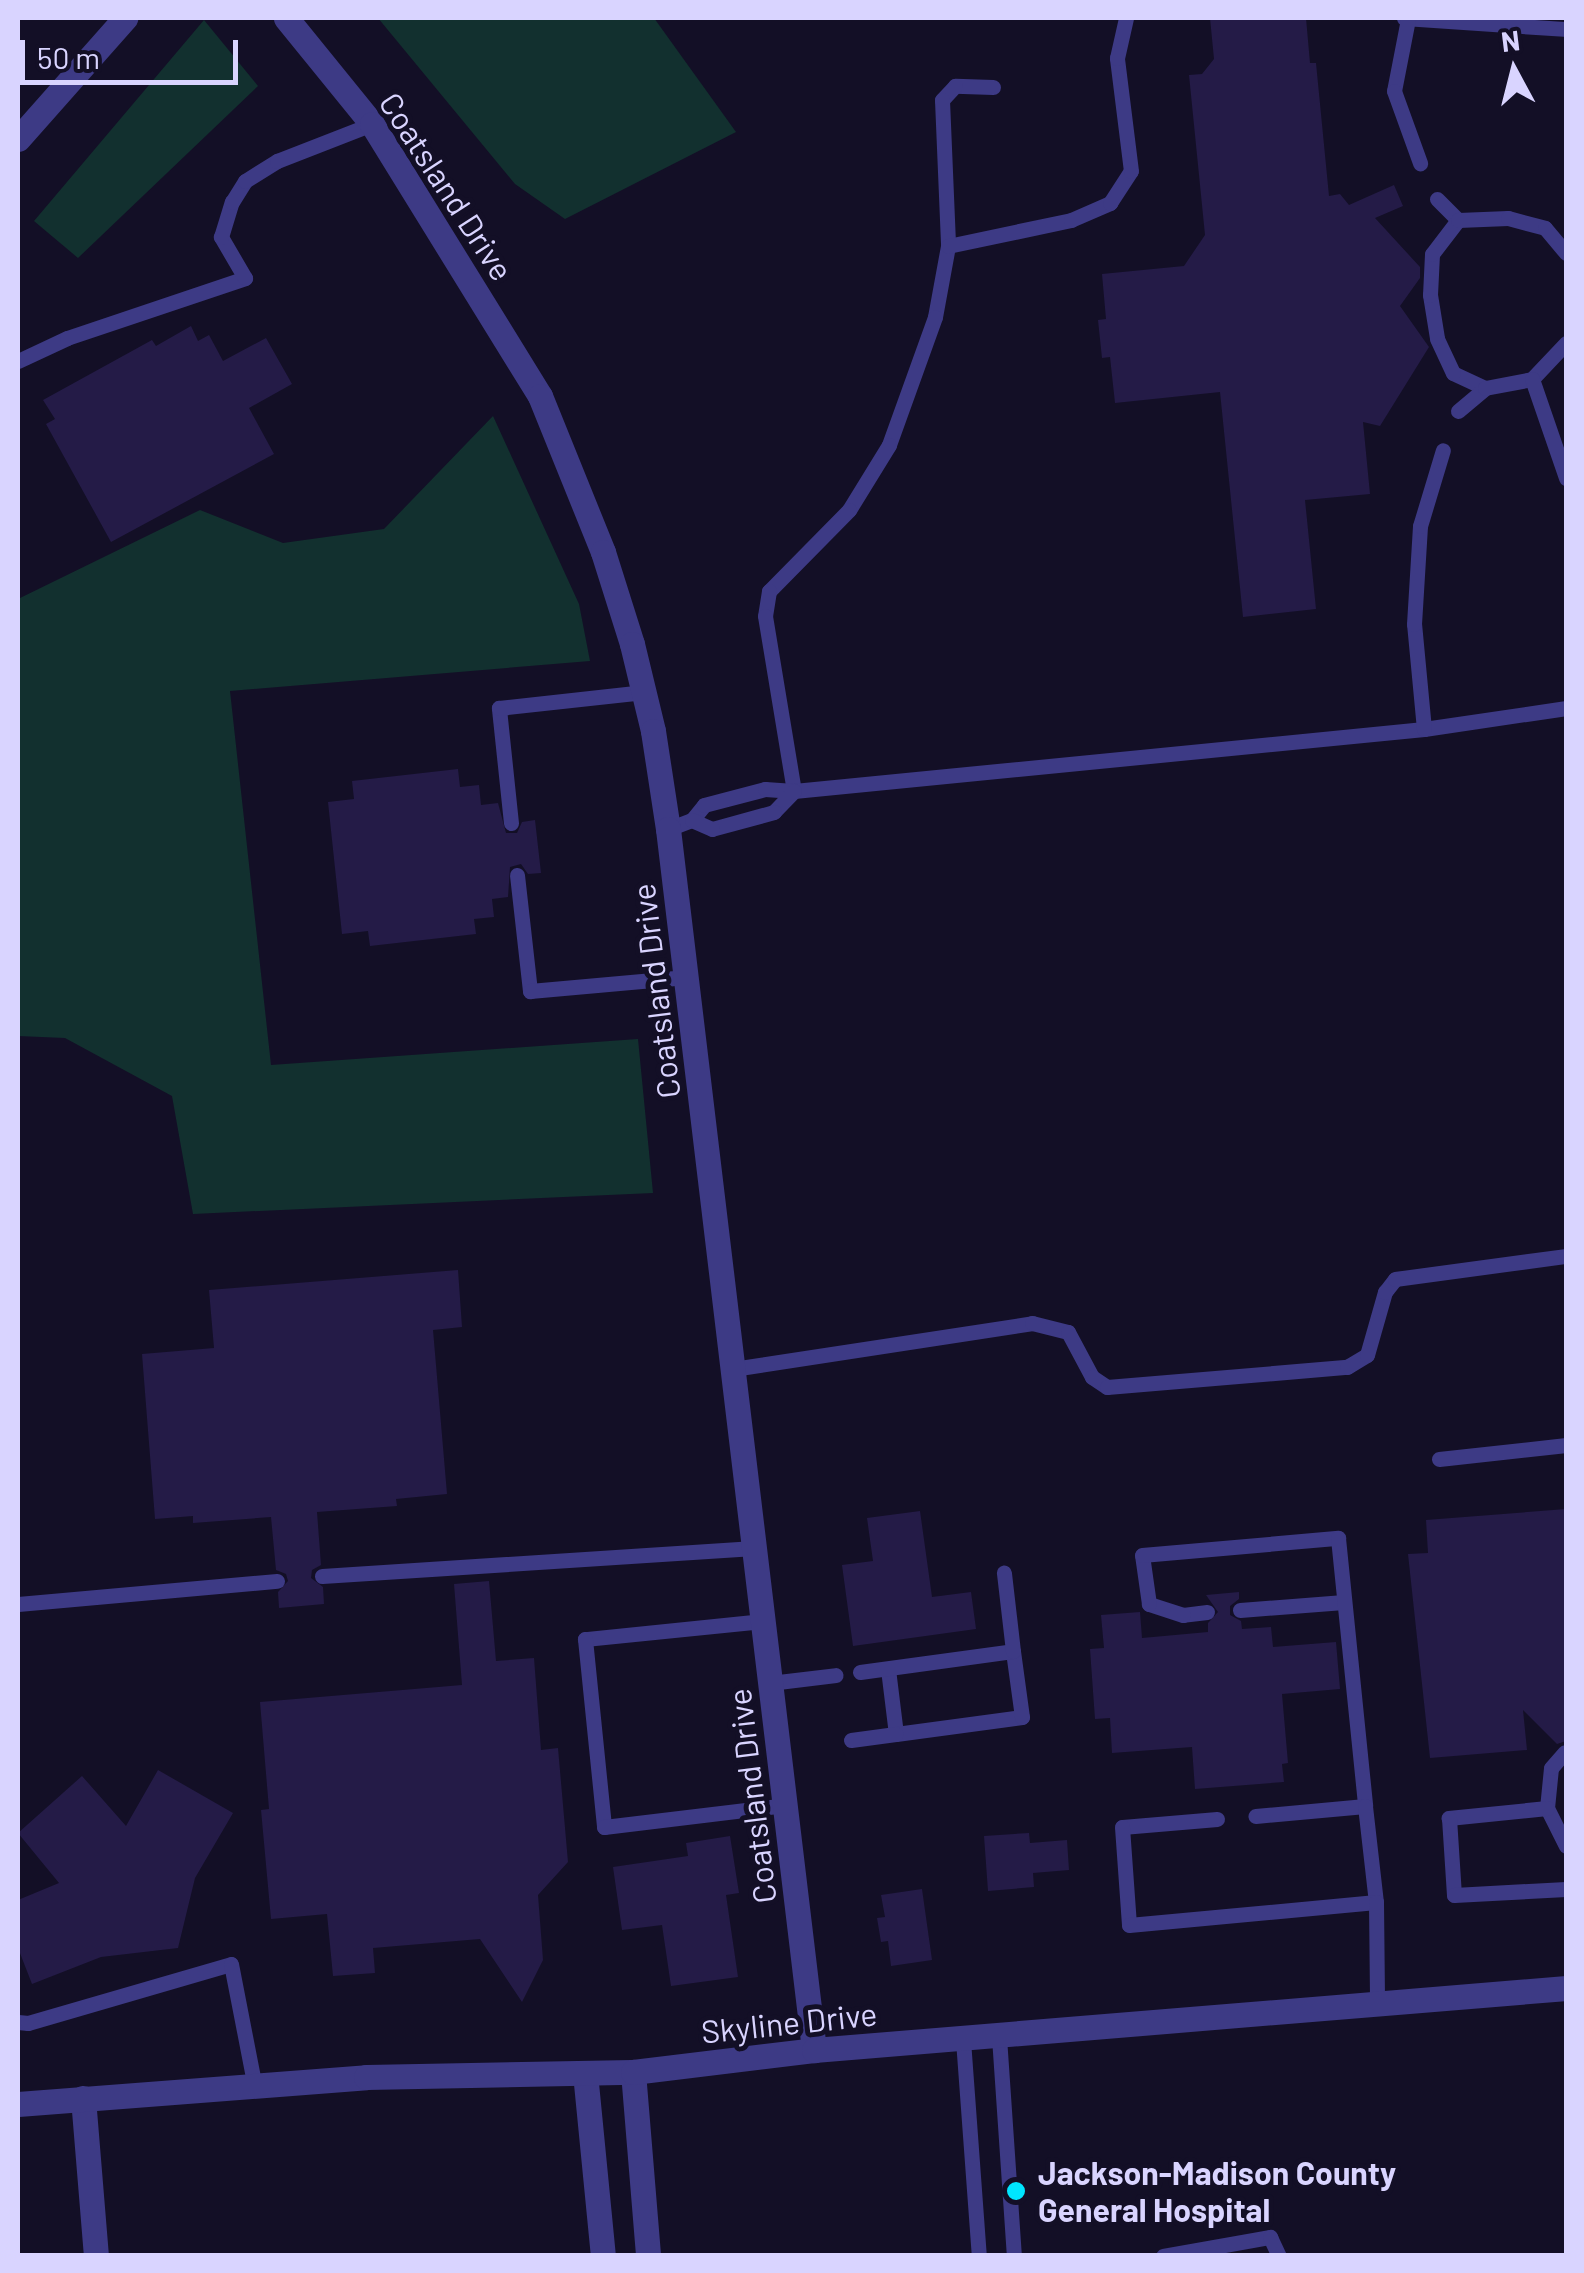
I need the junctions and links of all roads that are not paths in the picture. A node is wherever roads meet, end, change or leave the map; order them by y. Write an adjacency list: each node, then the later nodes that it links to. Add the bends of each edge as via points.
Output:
1 (125, 18): 9 (street)
2 (286, 18): 8 (street, Coatsland Drive)
3 (1126, 18): 13 (lane, via 1116,58 1131,171 1110,203 1071,220)
4 (1406, 18): 5 (lane); 10 (lane, via 1394,91)
5 (1482, 21): 6 (lane)
6 (1564, 29)
7 (993, 87): 13 (lane, via 955,86 942,100)
8 (372, 124): 16 (lane, via 245,182 221,237 246,278); 22 (street, Coatsland Drive, via 540,396 603,552)
9 (18, 139)
10 (1420, 163)
11 (1438, 199): 12 (lane)
12 (1458, 220): 14 (lane, via 1508,218 1545,228); 18 (lane, via 1432,254 1430,295 1453,373)
13 (948, 246): 25 (lane, via 935,317 889,445 849,510 769,591 766,616)
14 (1566, 253)
15 (1566, 343): 17 (lane)
16 (18, 361)
17 (1532, 379): 18 (lane); 21 (lane)
18 (1485, 388): 19 (lane)
19 (1458, 411)
20 (1443, 450): 24 (lane, via 1420,526 1414,624)
21 (1566, 478)
22 (644, 692): 26 (lane, via 499,708); 27 (street, Coatsland Drive)
23 (1566, 708): 24 (lane)
24 (1424, 729): 25 (lane)
25 (794, 791): 27 (lane, via 765,789 704,804); 27 (lane, via 774,812 712,830)
26 (512, 823)
27 (680, 824): 29 (street, Coatsland Drive)
28 (518, 875): 29 (lane, via 530,990)
29 (686, 977): 31 (street, Coatsland Drive)
30 (1566, 1256): 31 (lane, via 1395,1279 1367,1355 1347,1367 1107,1387 1092,1377 1068,1332 1032,1323)
31 (733, 1369): 34 (street, Coatsland Drive)
32 (1566, 1446): 33 (lane)
33 (1439, 1459)
34 (754, 1548): 36 (lane); 42 (street, Coatsland Drive)
35 (1004, 1572): 43 (lane)
36 (322, 1576)
37 (276, 1580): 39 (lane)
38 (1344, 1602): 40 (lane); 41 (lane, via 1338,1538 1142,1555 1149,1604 1183,1615); 52 (lane)
39 (18, 1604)
40 (1240, 1610)
41 (1207, 1612)
42 (763, 1621): 47 (street, Coatsland Drive); 51 (lane, via 585,1638 604,1827)
43 (1013, 1651): 44 (lane); 48 (lane, via 1022,1717)
44 (888, 1669): 45 (lane); 48 (lane)
45 (860, 1672)
46 (836, 1675): 47 (lane)
47 (770, 1682): 51 (street, Coatsland Drive)
48 (896, 1734): 49 (lane)
49 (851, 1740)
50 (1564, 1752): 53 (lane, via 1552,1768)
51 (785, 1805): 64 (street, Coatsland Drive)
52 (1364, 1806): 54 (lane); 58 (lane)
53 (1547, 1808): 56 (lane); 57 (lane, via 1450,1818 1454,1894)
54 (1255, 1816)
55 (1217, 1819): 58 (lane, via 1122,1827 1129,1925)
56 (1566, 1846)
57 (1566, 1889)
58 (1376, 1902): 60 (lane)
59 (1566, 1988): 60 (street, Skyline Drive)
60 (1377, 2002): 62 (street, Skyline Drive)
61 (18, 2022): 67 (lane, via 231,1964)
62 (999, 2037): 63 (street, Skyline Drive); 74 (lane)
63 (963, 2040): 64 (street, Skyline Drive); 73 (lane)
64 (814, 2050): 65 (street, Skyline Drive)
65 (632, 2072): 66 (street, Skyline Drive); 72 (street)
66 (585, 2073): 67 (street, Skyline Drive, via 366,2077); 71 (street)
67 (255, 2087): 68 (street, Skyline Drive)
68 (82, 2098): 69 (street, Skyline Drive); 70 (street)
69 (18, 2104)
70 (96, 2256)
71 (603, 2256)
72 (648, 2256)
73 (980, 2256)
74 (1014, 2256)
75 (1163, 2256): 76 (lane, via 1270,2237)
76 (1278, 2256)

